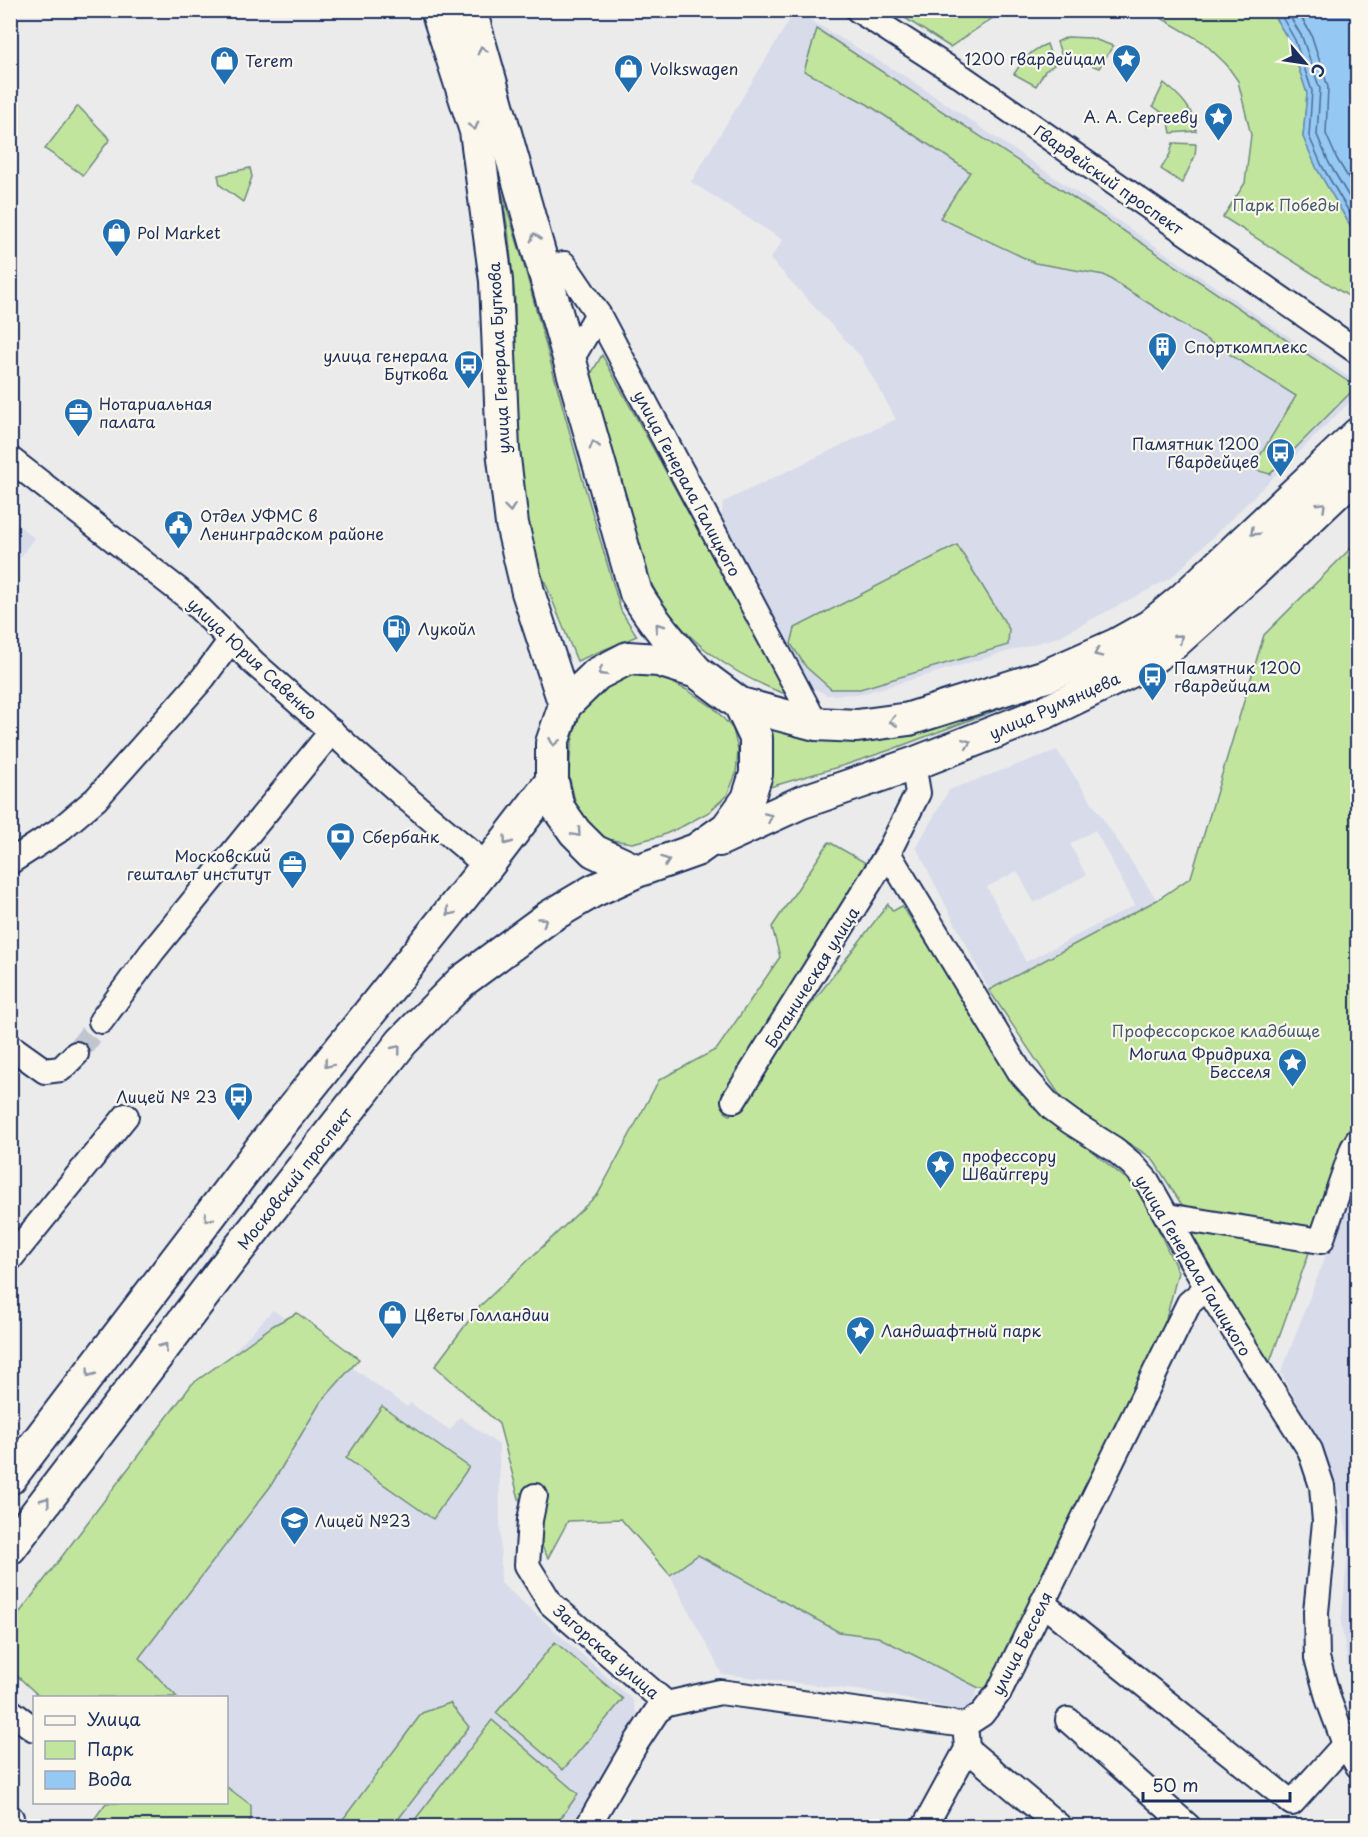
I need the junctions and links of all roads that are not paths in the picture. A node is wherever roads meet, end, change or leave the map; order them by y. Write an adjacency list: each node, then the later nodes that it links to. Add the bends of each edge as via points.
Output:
1 (437, 10): 14 (main road, улица Генерала Буткова, one-way to 14, via 476,131 496,280 503,450 512,524 528,592)
2 (470, 10): 4 (main road, one-way to 2)
3 (858, 10): 6 (street, Гвардейский проспект, via 962,77)
4 (544, 269): 5 (street, улица Генерала Галицкого, via 564,264); 7 (main road)
5 (598, 314): 7 (street); 15 (street, улица Генерала Галицкого)
6 (1358, 352)
7 (570, 361): 12 (main road, one-way to 7, via 636,593)
8 (1358, 434): 15 (main road, улица Румянцева, one-way to 15, via 1182,600 1150,626 1116,645 1046,676 909,719 857,726)
9 (10, 459): 11 (street, улица Юрия Савенко, via 190,599)
10 (1358, 472): 17 (main road, улица Румянцева, one-way to 10, via 1046,712 1137,668 1182,636)
11 (231, 640): 16 (street, улица Юрия Савенко); 21 (street, via 203,678 96,799 58,831)
12 (697, 672): 13 (main road, Московский проспект); 14 (main road, Московский проспект, one-way to 14, via 658,660 628,658 597,674)
13 (740, 704): 15 (main road, улица Румянцева); 19 (main road, Московский проспект, via 756,738 756,774 748,799 727,828)
14 (565, 705): 18 (main road, Московский проспект, one-way to 18, via 552,743)
15 (816, 724)
16 (332, 731): 22 (street, улица Юрия Савенко); 24 (street, via 152,952)
17 (913, 764): 19 (main road, улица Румянцева, one-way to 17, via 802,802); 20 (street, via 918,793)
18 (552, 781): 22 (main road, one-way to 22); 23 (main road, Московский проспект, one-way to 23, via 558,808 576,832 594,851)
19 (696, 850): 23 (main road, Московский проспект, one-way to 19)
20 (888, 853): 27 (street, Ботаническая улица); 30 (street, улица Генерала Галицкого, via 1020,1072 1052,1108 1132,1164)
21 (10, 862)
22 (487, 866): 33 (main road, one-way to 33, via 266,1142)
23 (637, 871): 35 (main road, Московский проспект, one-way to 23, via 402,1042 461,982 549,917)
24 (101, 1021)
25 (10, 1046): 26 (street, via 45,1071 61,1069)
26 (76, 1054)
27 (734, 1100)
28 (126, 1116): 31 (street)
29 (1358, 1140): 30 (street, via 1321,1241)
30 (1167, 1216): 32 (street, улица Генерала Галицкого)
31 (10, 1259)
32 (1207, 1288): 36 (street, улица Бесселя, via 1188,1303); 42 (street, улица Генерала Галицкого, via 1310,1450 1322,1486 1325,1522 1316,1612 1317,1658)
33 (10, 1478)
34 (535, 1497): 37 (street, Загорская улица, via 527,1565 551,1604)
35 (10, 1548)
36 (1042, 1603): 40 (street, улица Бесселя, via 999,1692 982,1714); 42 (street, via 1292,1803)
37 (667, 1704): 40 (street, via 720,1692); 45 (street, via 657,1711 640,1737)
38 (10, 1711): 41 (street)
39 (1068, 1720): 48 (street)
40 (965, 1725): 43 (street)
41 (33, 1728)
42 (1346, 1744): 44 (street, улица Генерала Галицкого)
43 (967, 1749): 46 (street); 47 (street)
44 (1358, 1767)
45 (588, 1827)
46 (925, 1827)
47 (1059, 1827)
48 (1188, 1827)

